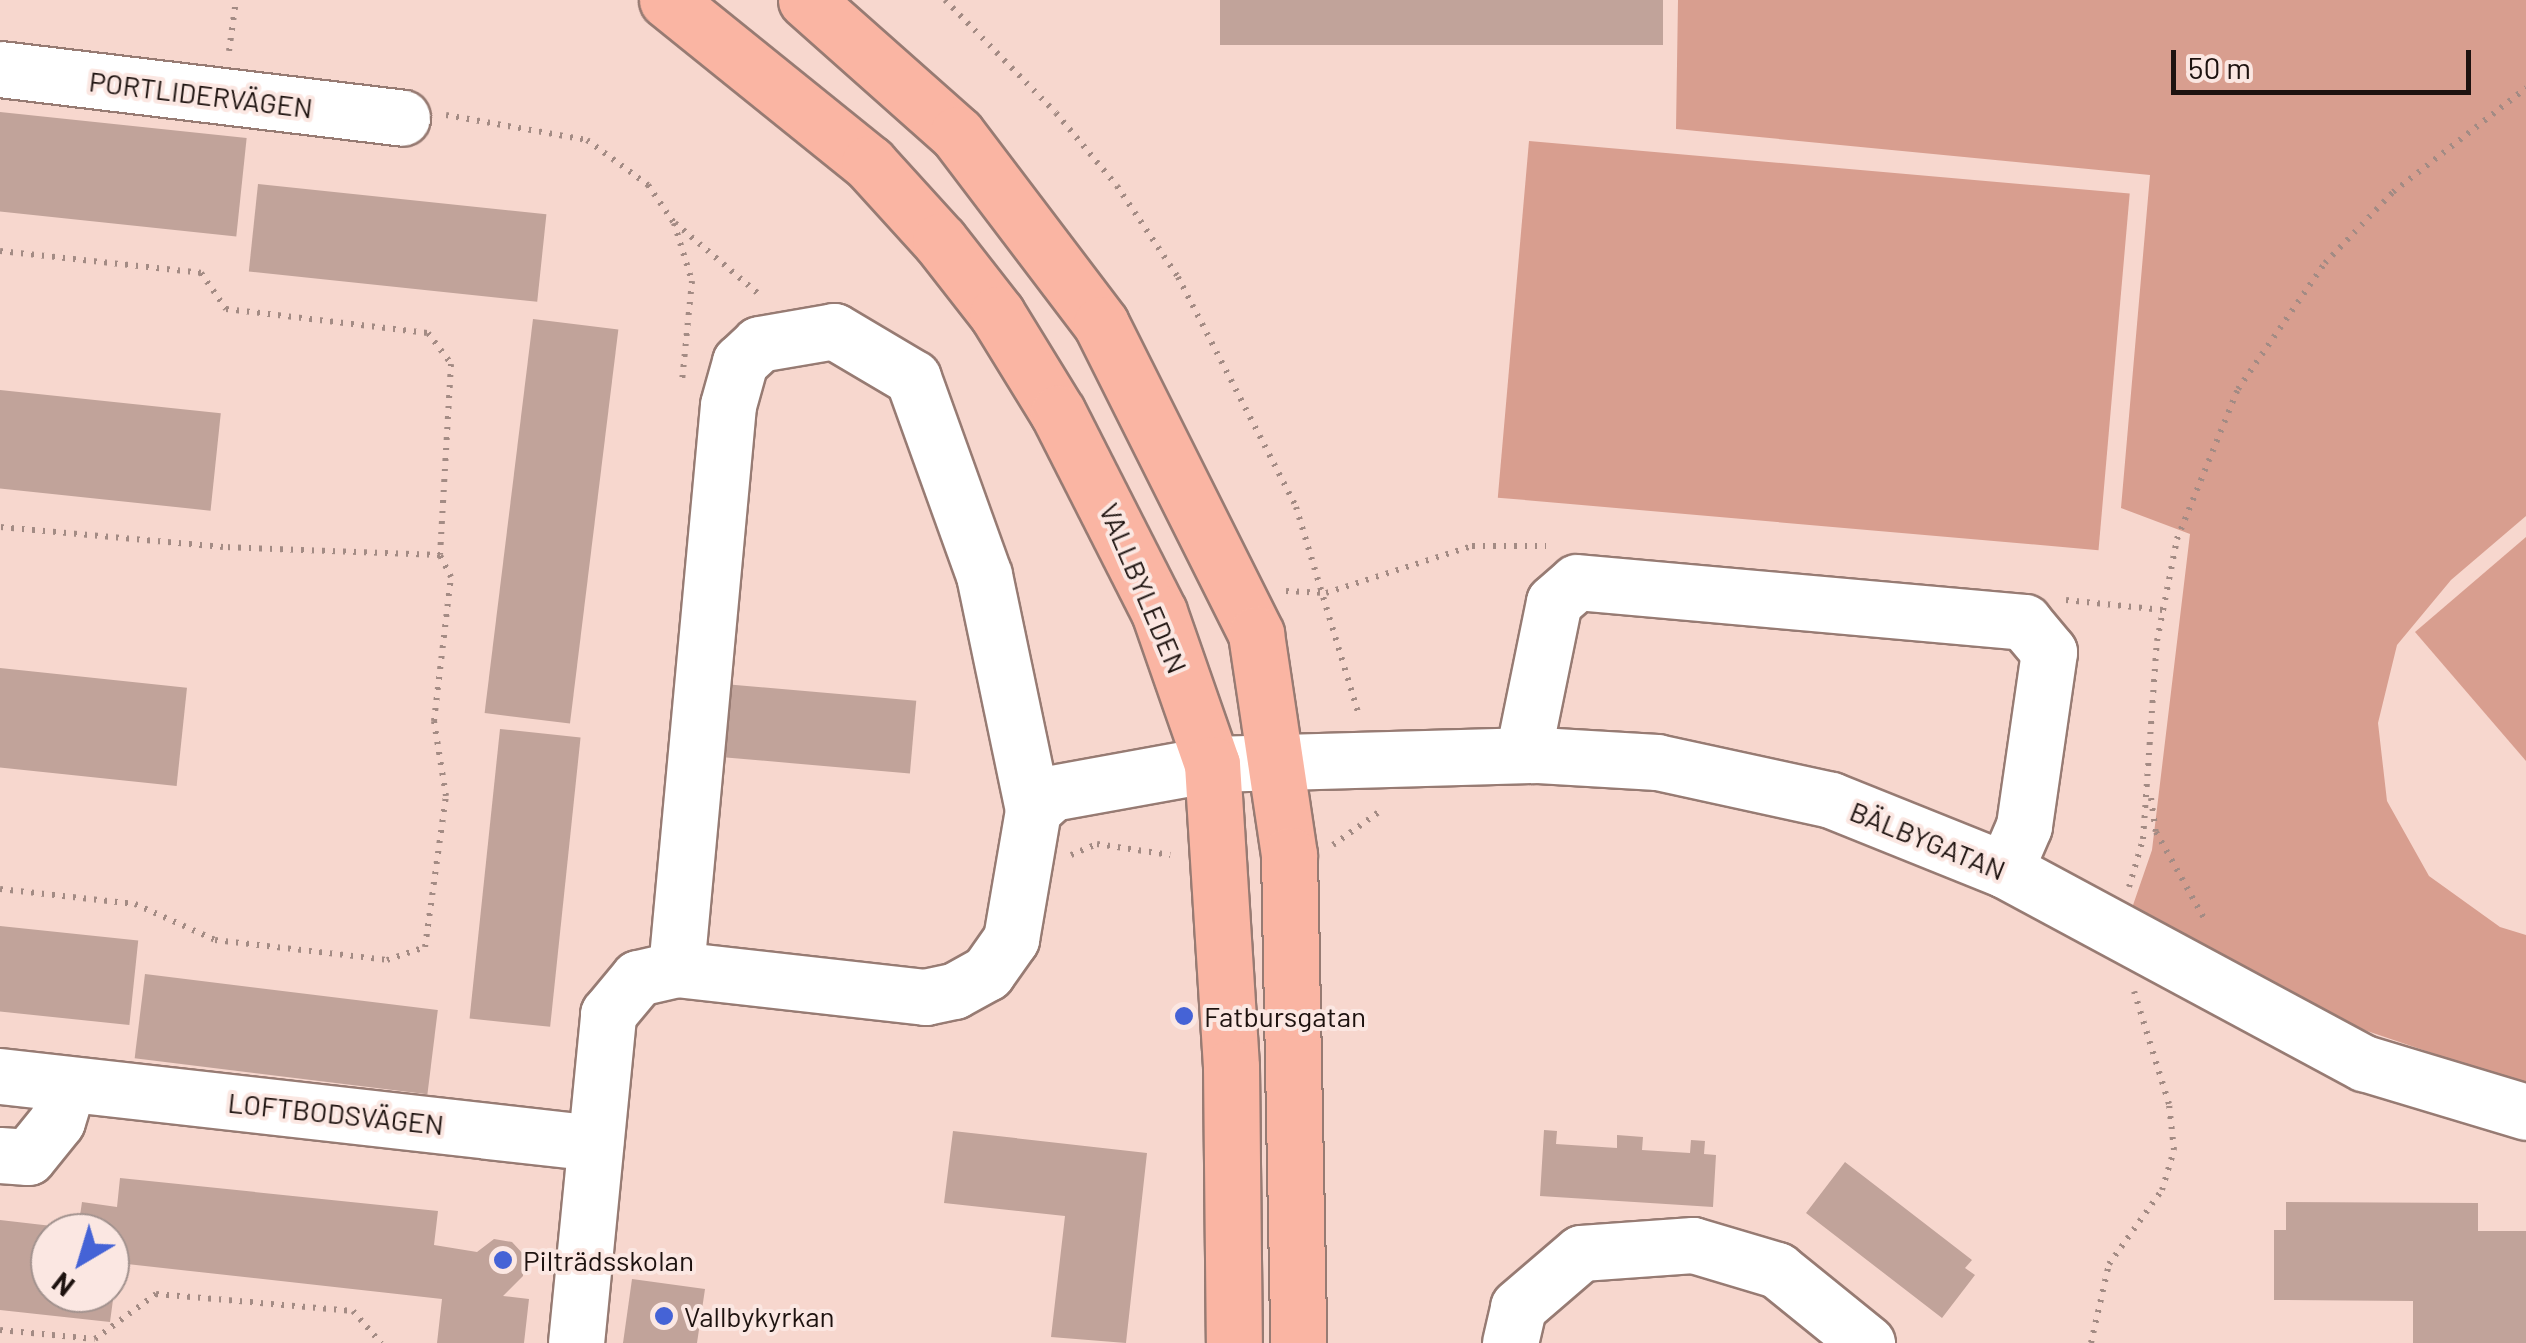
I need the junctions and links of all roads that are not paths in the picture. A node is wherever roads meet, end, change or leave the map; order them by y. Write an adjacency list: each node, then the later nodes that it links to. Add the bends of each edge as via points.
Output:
1 (667, 0): 6 (main road, VALLBYLEDEN, via 869,163 998,314 1106,499 1159,612)
2 (806, 0): 7 (main road, via 957,134 1101,324 1256,634)
3 (0, 69): 4 (street, PORTLIDERVÄGEN)
4 (402, 118)
5 (1523, 754): 7 (street, BÄLBYGATAN); 9 (street, BÄLBYGATAN, via 1658,762 1831,800); 9 (street, via 1554,602 1578,582 2024,622 2048,652 2024,826)
6 (1212, 764): 7 (street); 8 (street, via 1052,793); 17 (main road, VALLBYLEDEN, via 1222,859)
7 (1281, 766): 18 (main road, via 1295,1004)
8 (1032, 810): 10 (street, via 1011,939 987,973 954,992 924,998); 10 (street, via 984,575 914,378 834,331 759,344 740,362 728,405)
9 (2005, 870): 13 (street, BÄLBYGATAN, via 2117,948 2364,1063)
10 (676, 969): 14 (street, via 638,978 608,1014)
11 (0, 1076): 12 (street, LOFTBODSVÄGEN)
12 (77, 1086): 14 (street, LOFTBODSVÄGEN); 15 (street, via 67,1088 57,1121 28,1157)
13 (2526, 1112)
14 (595, 1142): 16 (street)
15 (0, 1156)
16 (576, 1343)
17 (1234, 1343)
18 (1298, 1343)
19 (1510, 1343): 20 (street, via 1518,1307 1582,1253 1692,1245 1778,1270)
20 (1867, 1343)

